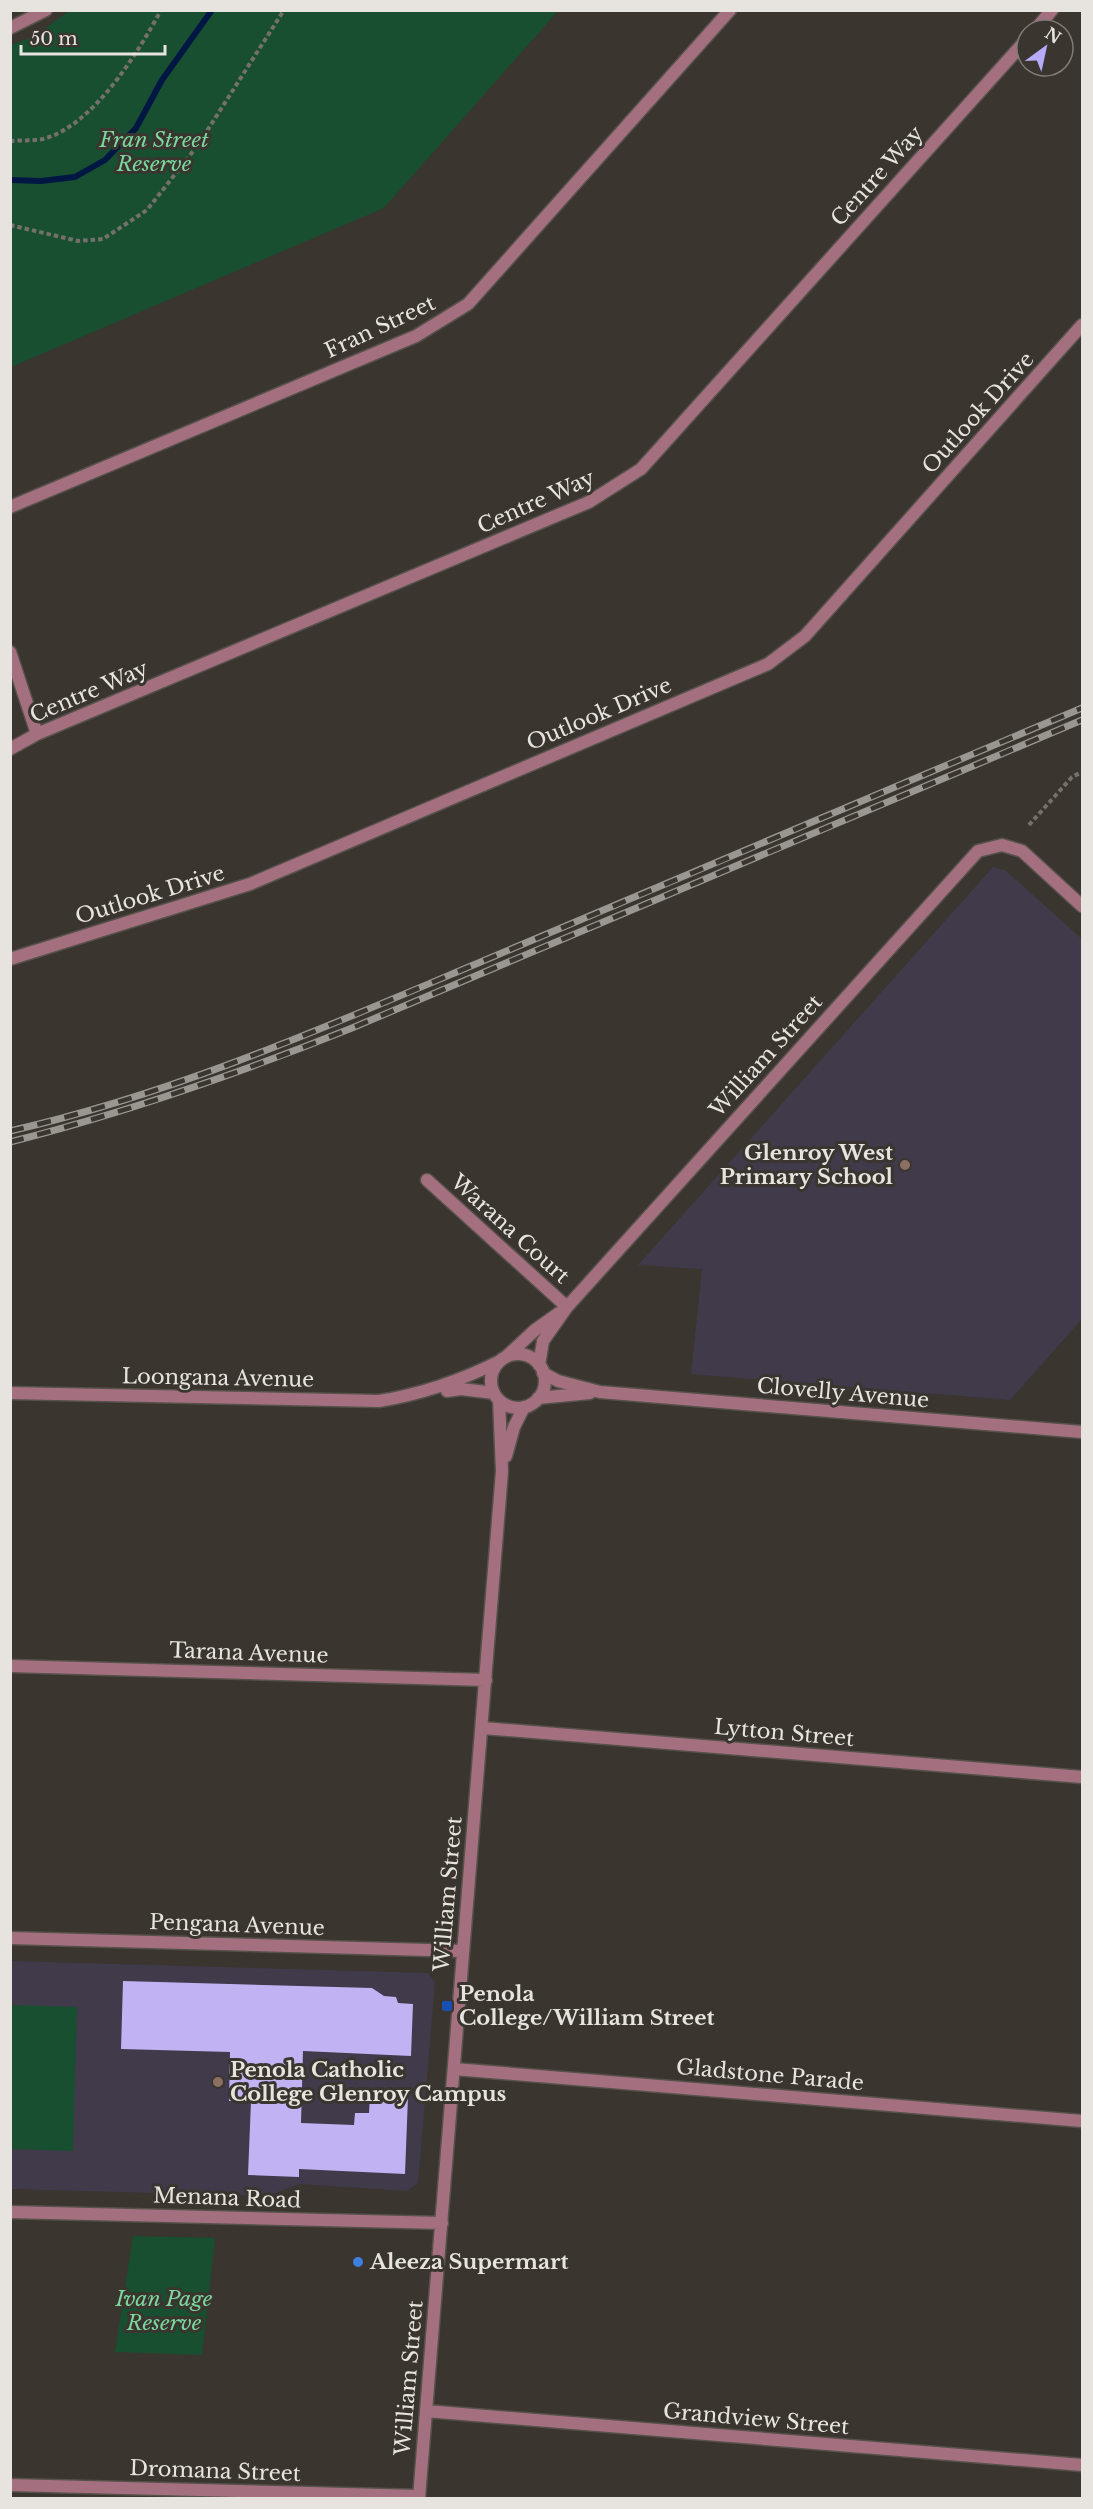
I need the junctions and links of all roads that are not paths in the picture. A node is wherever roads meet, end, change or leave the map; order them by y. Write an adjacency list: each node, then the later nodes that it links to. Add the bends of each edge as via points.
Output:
1 (46, 10): 3 (street)
2 (730, 10): 6 (street, Fran Street, via 468,304 416,336)
3 (10, 28)
4 (1015, 52): 8 (street, Centre Way, via 641,469 613,489)
5 (1083, 325): 11 (street, Outlook Drive, via 805,636 768,664 250,884)
6 (10, 507)
7 (10, 652): 8 (street)
8 (37, 734): 9 (street, Centre Way)
9 (10, 749)
10 (1083, 906): 13 (street, William Street, via 1022,851 1002,846 978,850)
11 (10, 959)
12 (427, 1180): 13 (street, Warana Court)
13 (567, 1307): 14 (street, William Street); 15 (street, William Street, via 543,1341)
14 (504, 1358): 15 (street, via 525,1355); 18 (street, Loongana Avenue, via 462,1380); 19 (street, via 491,1376)
15 (541, 1369): 16 (street, Clovelly Avenue, via 558,1381); 20 (street, via 544,1382)
16 (600, 1392): 20 (street, Clovelly Avenue); 22 (street, Clovelly Avenue)
17 (10, 1393): 18 (street, Loongana Avenue, via 379,1401)
18 (425, 1393): 19 (street, Loongana Avenue, via 461,1389)
19 (496, 1397): 21 (street, via 515,1408); 23 (street, William Street)
20 (538, 1398): 21 (street)
21 (525, 1407): 23 (street, William Street, via 514,1427)
22 (1083, 1432)
23 (502, 1472): 25 (street, William Street)
24 (10, 1666): 25 (street, Tarana Avenue)
25 (486, 1680): 26 (street, William Street)
26 (483, 1728): 27 (street, Lytton Street); 29 (street, William Street)
27 (1083, 1777)
28 (10, 1938): 29 (street, Pengana Avenue)
29 (462, 1951): 30 (street, William Street)
30 (454, 2069): 31 (street, Gladstone Parade); 33 (street, William Street)
31 (1083, 2121)
32 (10, 2212): 33 (street, Menana Road)
33 (442, 2223): 34 (street, William Street)
34 (426, 2411): 35 (street, Grandview Street); 37 (street, William Street)
35 (1083, 2465)
36 (10, 2485): 37 (street, Dromana Street)
37 (419, 2498)

